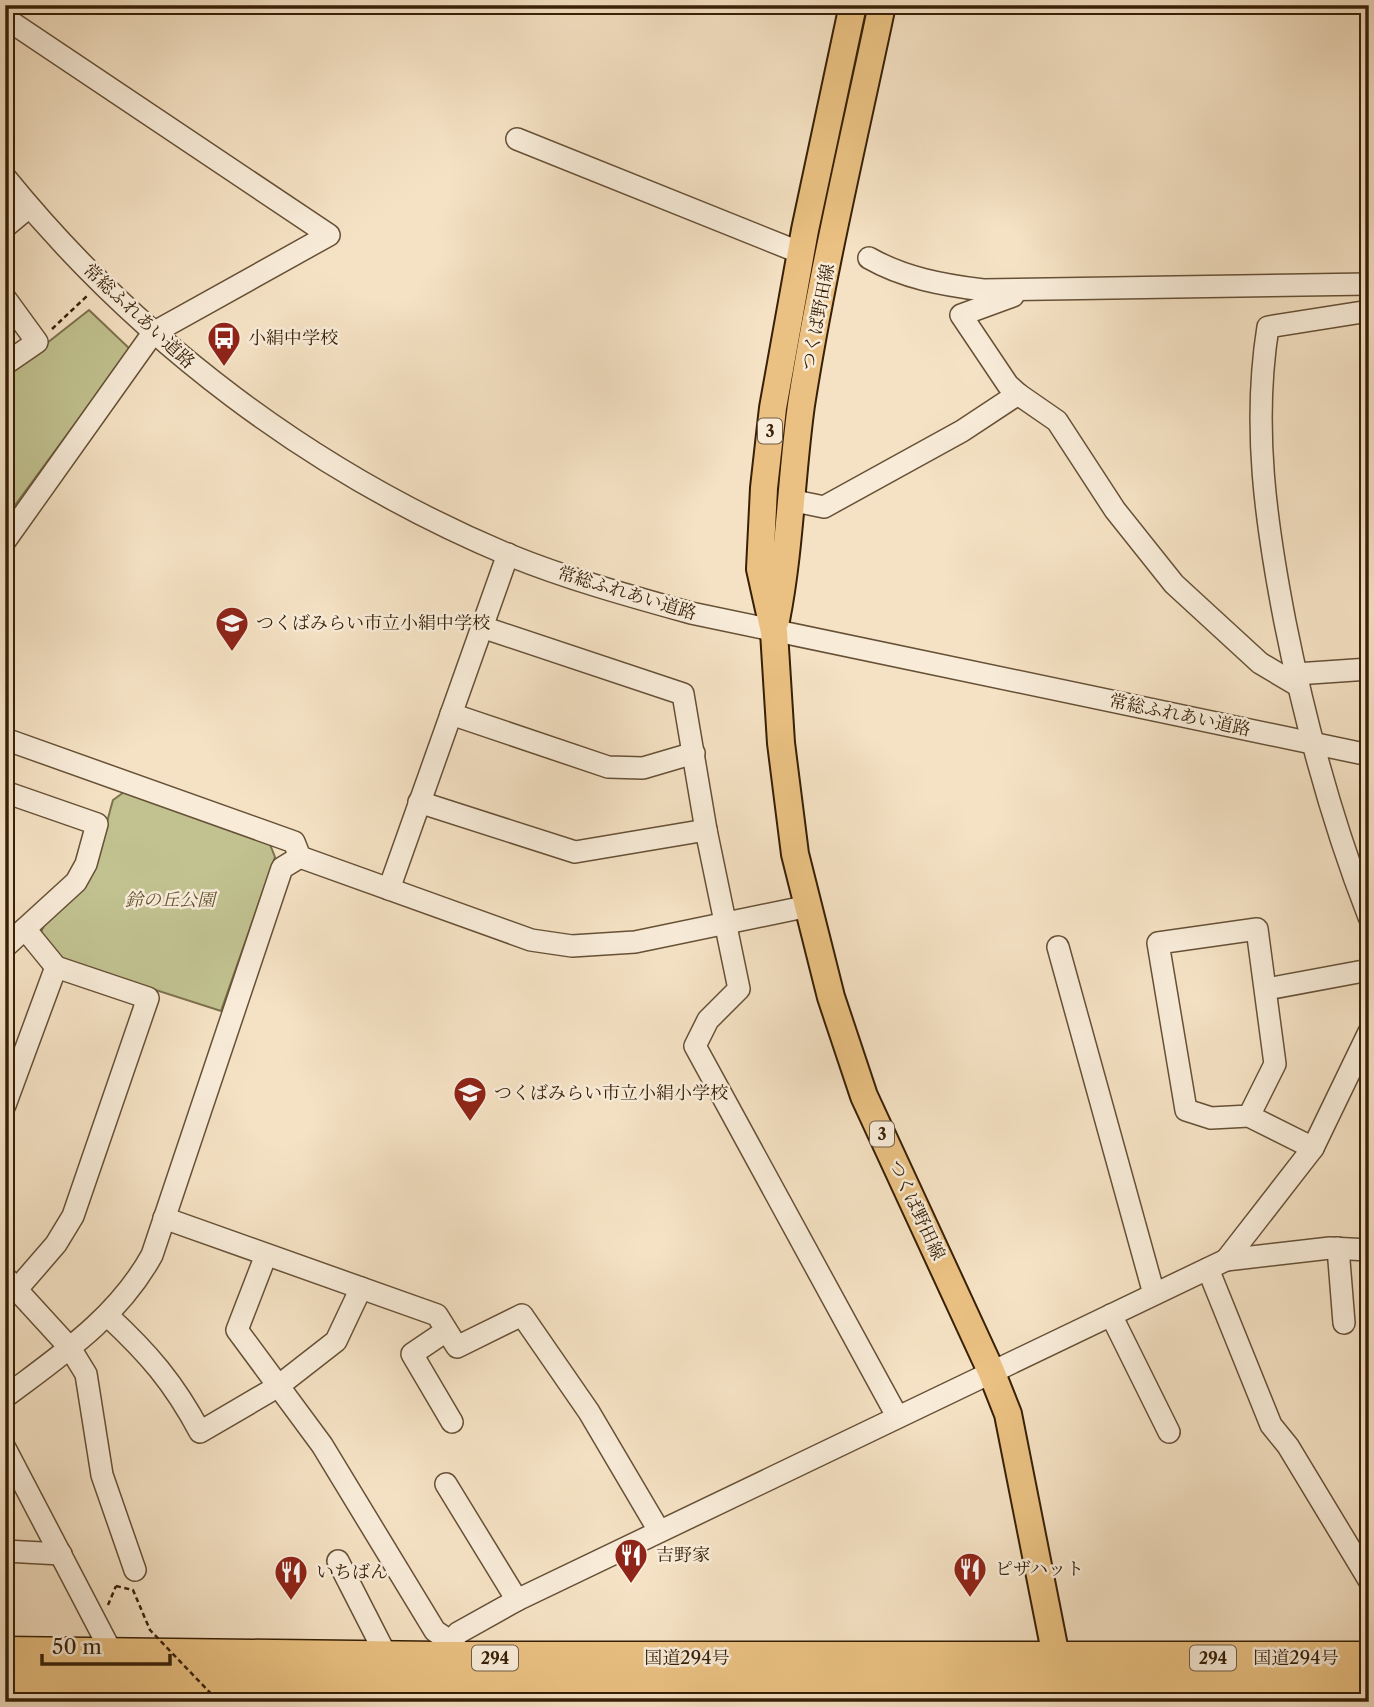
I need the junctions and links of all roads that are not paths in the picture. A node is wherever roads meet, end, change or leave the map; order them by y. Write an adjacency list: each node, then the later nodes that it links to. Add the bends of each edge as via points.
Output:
1 (853, 5): 8 (main road, つくば野田線 / 3)
2 (881, 5): 17 (main road, つくば野田線 / 3, via 802,402)
3 (5, 18): 14 (street, via 329,235)
4 (517, 139): 8 (street)
5 (5, 177): 6 (street, 常総ふれあい道路)
6 (29, 207): 7 (street); 14 (street, 常総ふれあい道路)
7 (5, 226)
8 (803, 241): 21 (main road, つくば野田線 / 3, via 773,408 764,488 760,569)
9 (869, 258): 11 (street, via 887,269 936,284)
10 (1369, 284): 11 (street)
11 (1028, 291): 16 (street, via 961,315)
12 (5, 298): 15 (street, via 37,342)
13 (1369, 311): 23 (street, via 1268,327 1259,405 1263,479 1269,541)
14 (153, 333): 18 (street); 19 (street, 常総ふれあい道路, via 242,404 307,448 430,518)
15 (5, 364)
16 (1018, 394): 17 (street, via 962,431 824,507); 23 (street, via 1057,421 1115,510 1174,584 1251,655)
17 (790, 500): 21 (main road, つくば野田線 / 3, via 787,559)
18 (5, 541)
19 (508, 554): 20 (street); 21 (street, 常総ふれあい道路, via 600,588)
20 (482, 626): 24 (street); 27 (street, via 683,694)
21 (774, 632): 26 (street, 常総ふれあい道路); 34 (main road, つくば野田線 / 3, via 786,788 795,854)
22 (1369, 669): 23 (street)
23 (1296, 680): 26 (street)
24 (451, 714): 27 (street, via 607,767 643,768); 30 (street)
25 (5, 739): 32 (street, via 294,842)
26 (1313, 743): 28 (street, 常総ふれあい道路); 35 (street)
27 (694, 754): 31 (street)
28 (1369, 755)
29 (5, 792): 37 (street, via 97,824 76,882)
30 (419, 803): 31 (street, via 575,852); 33 (street)
31 (706, 830): 36 (street)
32 (300, 857): 33 (street); 47 (street, via 282,868)
33 (389, 889): 36 (street, via 531,940 572,946 635,942)
34 (809, 906): 36 (street); 60 (main road, つくば野田線 / 3, via 831,997 864,1096)
35 (1369, 917)
36 (727, 924): 63 (street, via 739,989 708,1020 695,1046)
37 (25, 929): 38 (street); 40 (street)
38 (5, 947)
39 (1058, 947): 54 (street)
40 (56, 967): 44 (street); 52 (street, via 148,998 72,1216 56,1244)
41 (1369, 970): 42 (street)
42 (1267, 989): 45 (street, via 1275,1064); 45 (street, via 1257,929 1158,943 1186,1111 1211,1118)
43 (1369, 1032): 46 (street)
44 (5, 1105)
45 (1249, 1116): 46 (street)
46 (1313, 1148): 51 (street)
47 (164, 1219): 50 (street); 56 (street, via 136,1284)
48 (1338, 1248): 49 (street); 51 (street); 57 (street)
49 (1369, 1250)
50 (266, 1255): 53 (street); 61 (street, via 237,1329)
51 (1217, 1265): 54 (street); 73 (street, via 1271,1425)
52 (11, 1282): 59 (street)
53 (361, 1288): 58 (street, via 437,1315); 61 (street, via 336,1341)
54 (1154, 1294): 55 (street)
55 (1111, 1315): 60 (street); 65 (street)
56 (108, 1316): 59 (street); 61 (street, via 164,1373 200,1432)
57 (1344, 1322)
58 (446, 1331): 64 (street, via 412,1354); 68 (street, via 457,1347 522,1315 589,1412)
59 (70, 1348): 62 (street); 72 (street, via 86,1374 102,1475)
60 (991, 1371): 63 (street); 80 (main road, つくば野田線 / 3, via 1008,1414 1019,1462)
61 (277, 1387): 75 (street, via 321,1445)
62 (5, 1397)
63 (897, 1416): 68 (street)
64 (452, 1422)
65 (1169, 1432)
66 (5, 1448): 70 (street)
67 (446, 1484): 74 (street)
68 (659, 1529): 74 (street)
69 (5, 1551): 70 (street)
70 (61, 1554): 77 (street)
71 (338, 1561): 78 (street)
72 (135, 1570)
73 (1369, 1580)
74 (517, 1600): 75 (street, via 476,1621)
75 (445, 1650): 78 (highway, 国道294号 / 294); 80 (highway, 国道294号 / 294)
76 (5, 1653): 77 (highway, 国道294号 / 294)
77 (112, 1653): 78 (highway, 国道294号 / 294); 85 (main road)
78 (387, 1657)
79 (1369, 1658): 80 (highway, 国道294号 / 294)
80 (1061, 1681): 82 (highway, 国道294号 / 294); 84 (highway, 国道294号 / 294)
81 (5, 1683): 85 (highway, 国道294号 / 294)
82 (1369, 1684)
83 (308, 1692): 84 (highway, 国道294号 / 294); 85 (highway, 国道294号 / 294)
84 (472, 1692)
85 (130, 1693)

